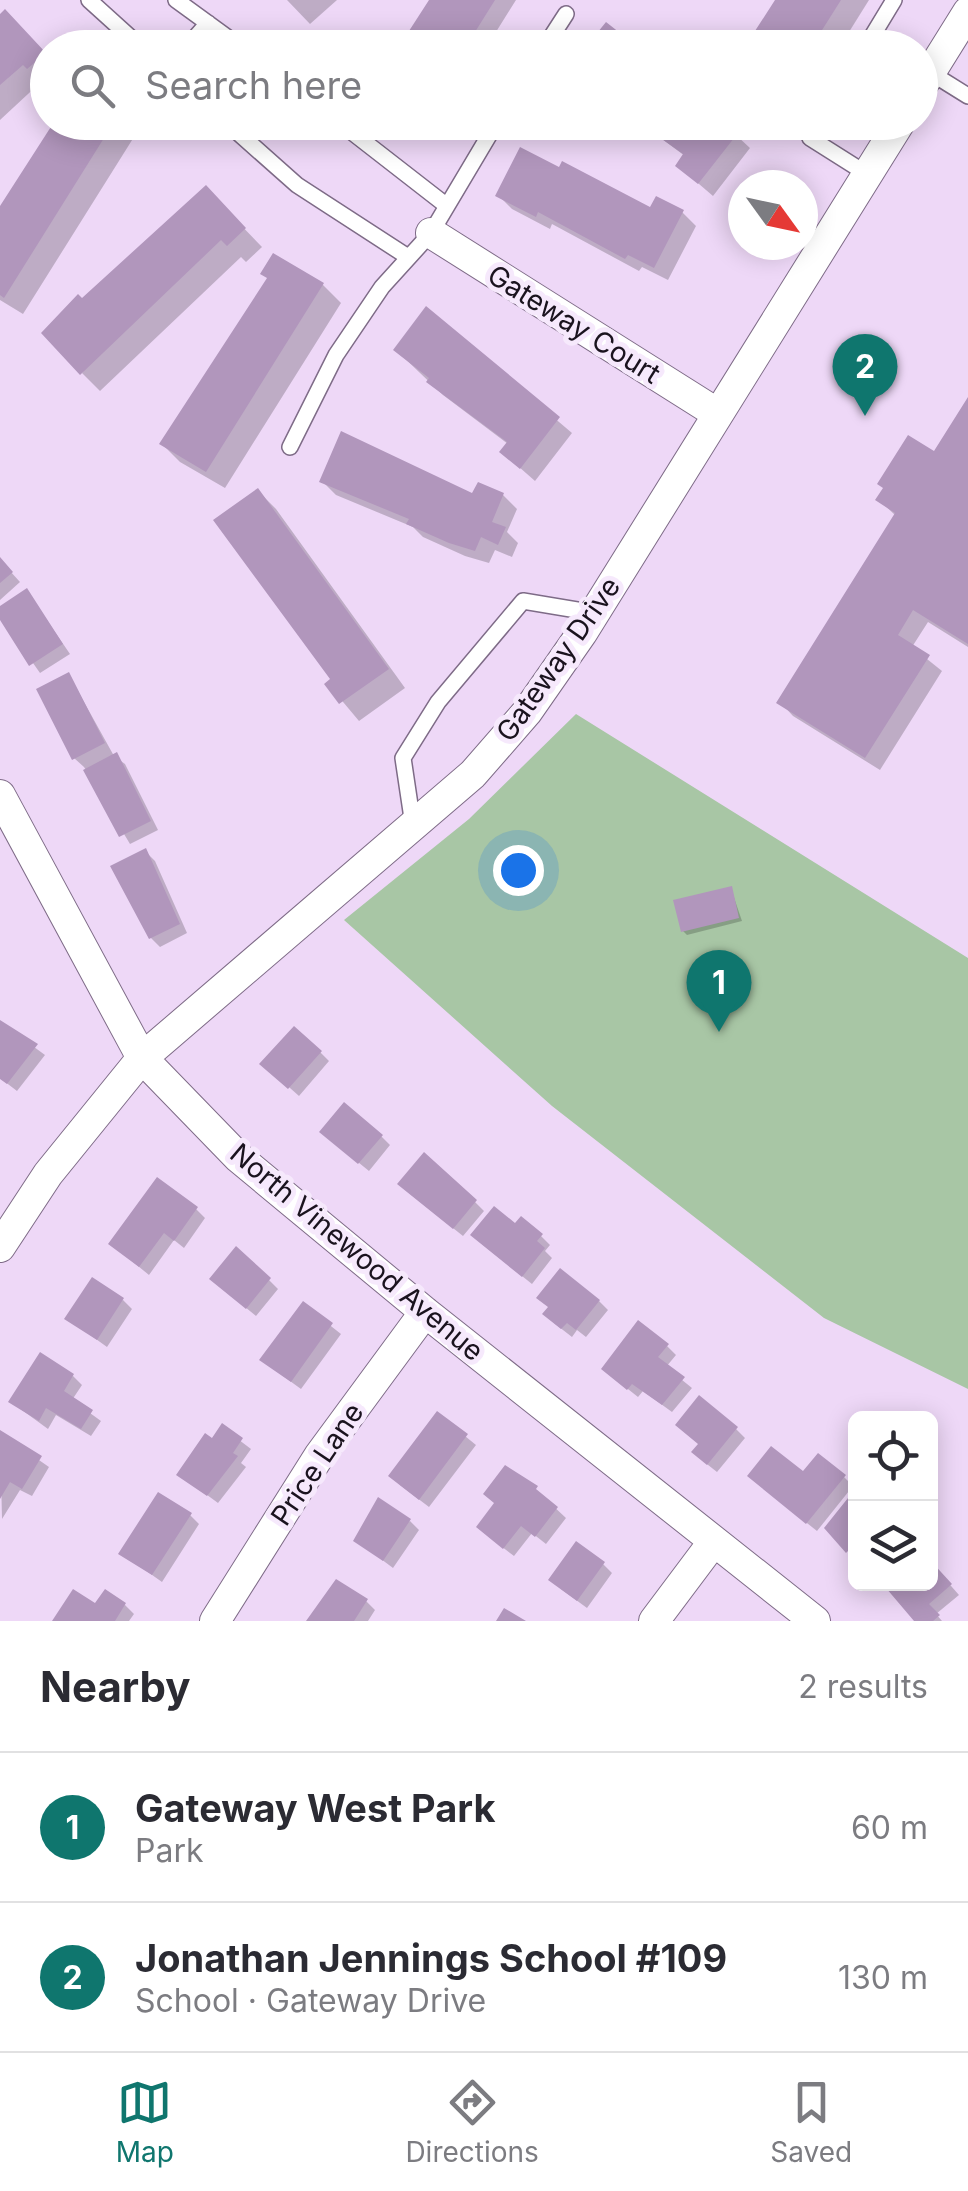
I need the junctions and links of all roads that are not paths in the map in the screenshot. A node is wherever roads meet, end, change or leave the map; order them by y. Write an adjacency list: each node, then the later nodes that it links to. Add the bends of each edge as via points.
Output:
1 (89, 0): 7 (lane)
2 (176, 0): 6 (lane)
3 (894, 0): 11 (lane)
4 (968, 12): 12 (street)
5 (566, 14): 10 (lane)
6 (208, 23): 8 (lane); 9 (lane)
7 (122, 30)
8 (202, 30)
9 (218, 30)
10 (556, 30)
11 (876, 30)
12 (938, 61)
13 (938, 85): 14 (lane)
14 (968, 96)
15 (246, 140): 23 (lane, via 298,186)
16 (362, 140): 21 (lane)
17 (487, 140): 21 (lane)
18 (813, 140): 20 (lane)
19 (889, 140): 20 (street, Gateway Drive)
20 (867, 174): 24 (street, Gateway Drive)
21 (447, 206): 22 (lane)
22 (430, 233): 23 (lane); 24 (street, Gateway Court)
23 (408, 258): 25 (lane, via 336,355)
24 (718, 414): 26 (street, Gateway Drive)
25 (290, 447)
26 (595, 612): 28 (street, Gateway Drive, via 527,712 473,774); 28 (lane, via 524,601 438,702 404,758)
27 (0, 795): 29 (street, North Vinewood Avenue)
28 (413, 825): 29 (street, Gateway Drive)
29 (142, 1058): 30 (street, Gateway Drive, via 48,1174); 31 (street, North Vinewood Avenue, via 240,1158)
30 (0, 1247)
31 (425, 1312): 32 (street, North Vinewood Avenue); 33 (street, Price Lane, via 320,1456)
32 (714, 1541): 34 (street); 35 (street, North Vinewood Avenue)
33 (215, 1621)
34 (654, 1621)
35 (815, 1621)

